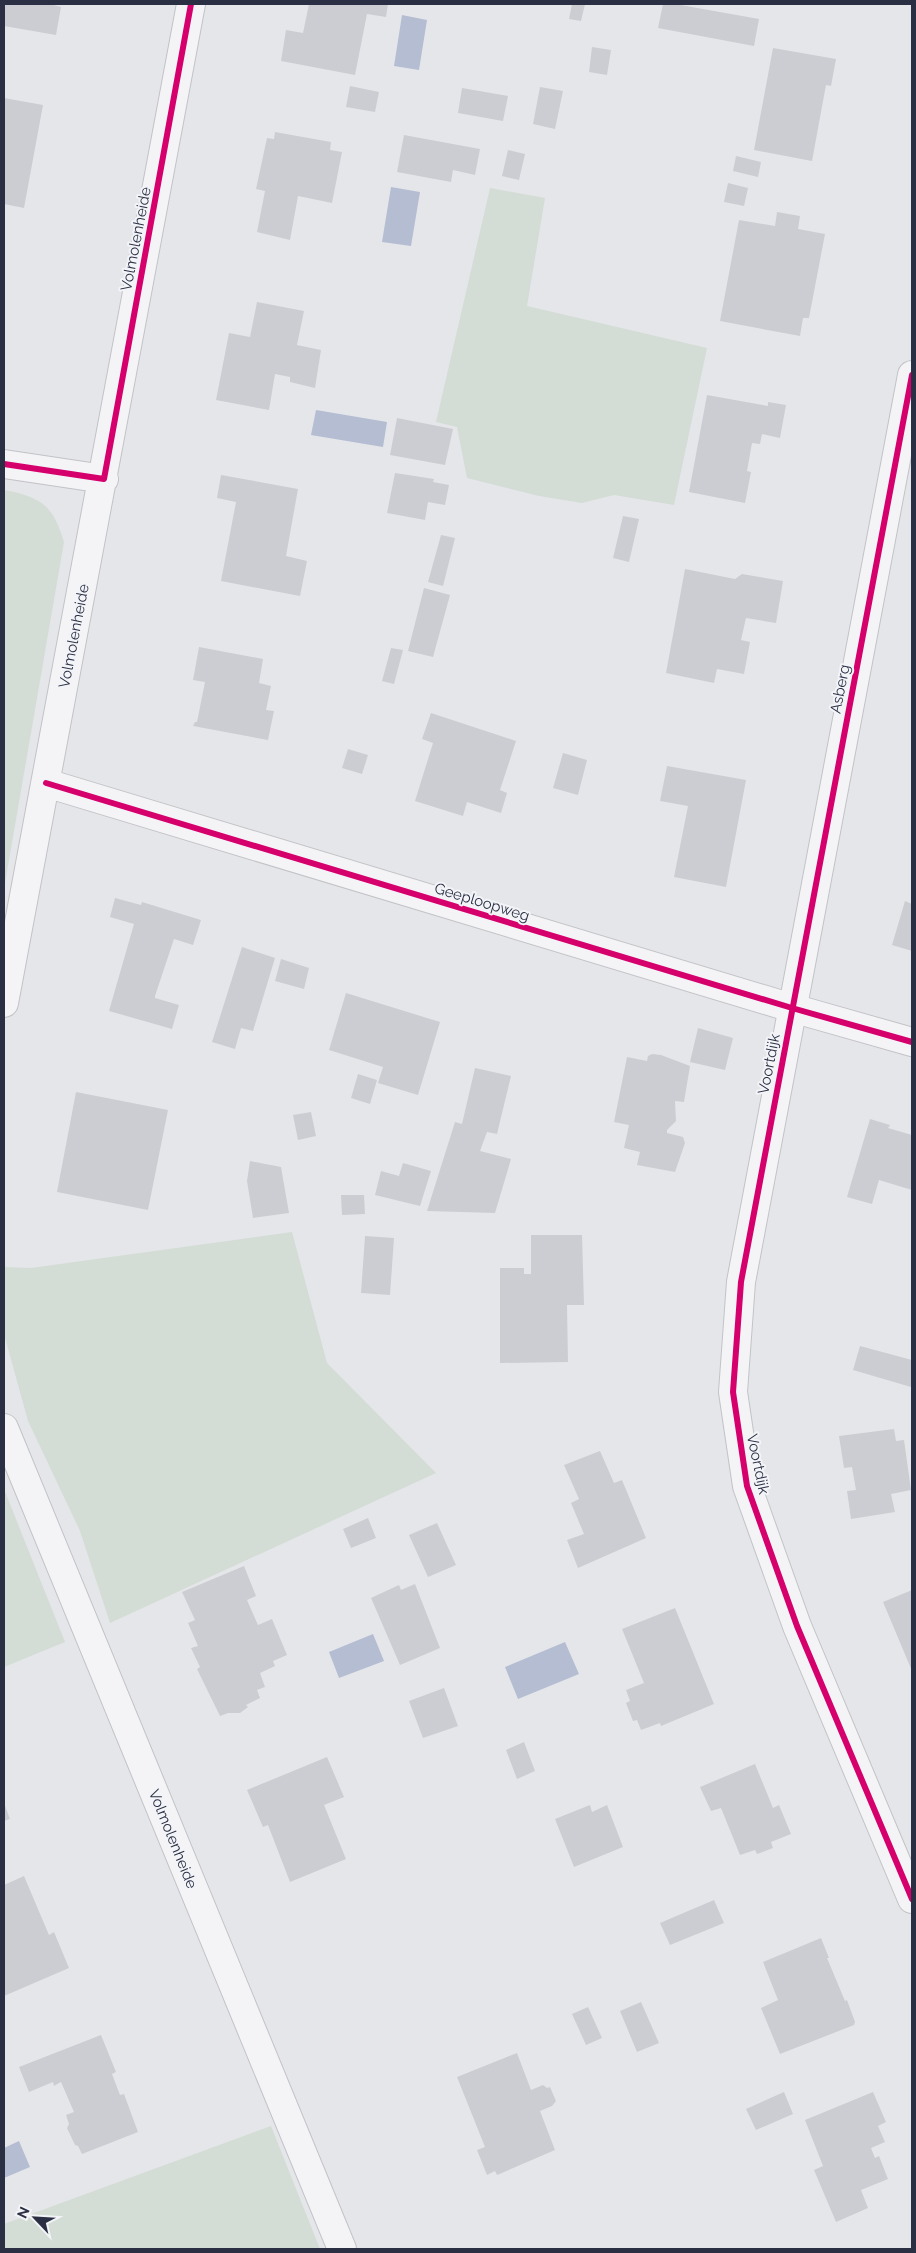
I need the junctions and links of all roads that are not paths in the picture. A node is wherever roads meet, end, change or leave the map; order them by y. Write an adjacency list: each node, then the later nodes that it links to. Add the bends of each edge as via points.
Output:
1 (191, 4): 4 (street, Volmolenheide)
2 (912, 375): 7 (street, Asberg)
3 (4, 464): 4 (street)
4 (104, 479): 5 (street, Volmolenheide)
5 (46, 783): 6 (street, Volmolenheide); 7 (street, Geeploopweg)
6 (4, 1003)
7 (792, 1008): 8 (street, Geeploopweg); 10 (street, Voortdijk, via 741,1282 733,1392 747,1486 797,1626)
8 (912, 1042)
9 (4, 1428): 11 (street, Volmolenheide)
10 (912, 1899)
11 (342, 2249)

